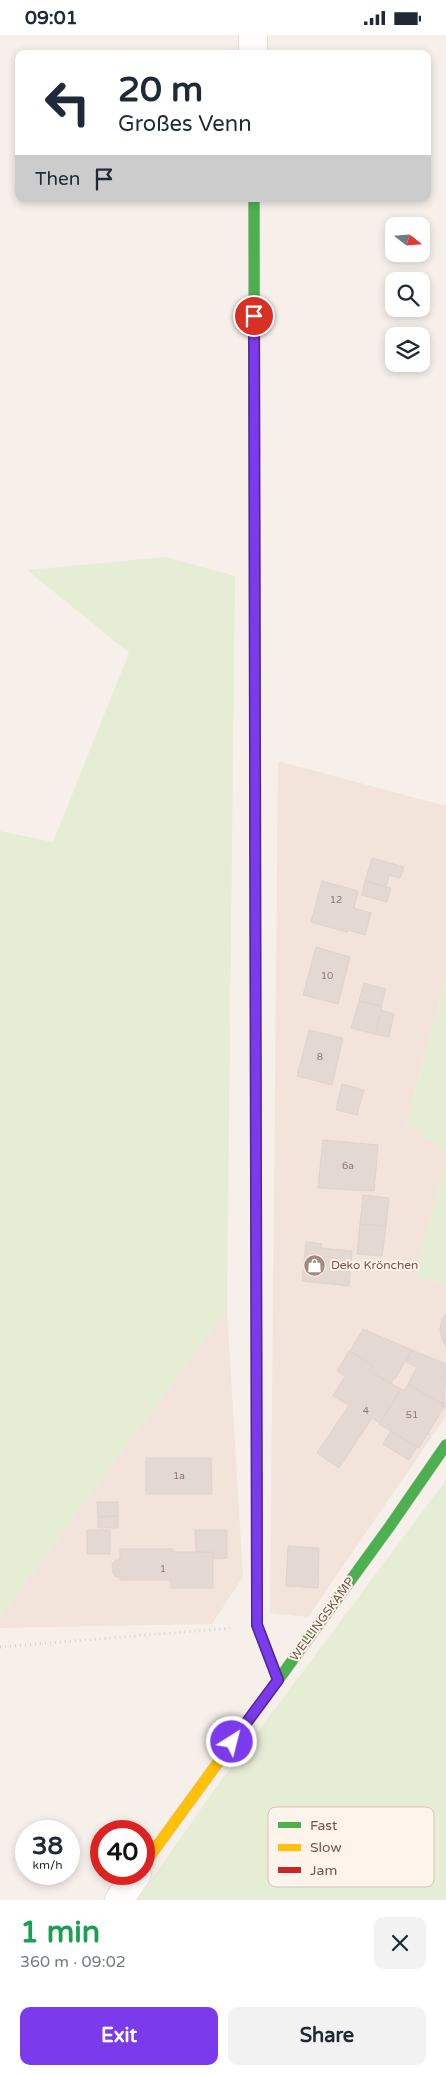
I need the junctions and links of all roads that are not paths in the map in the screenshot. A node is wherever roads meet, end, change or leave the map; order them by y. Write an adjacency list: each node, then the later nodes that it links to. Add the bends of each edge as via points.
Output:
1 (253, 35): 2 (street)
2 (253, 50)
3 (254, 202): 5 (street, via 257,1625)
4 (446, 1445): 5 (street, WELLINGSKAMP)
5 (278, 1680): 6 (street, WELLINGSKAMP)
6 (155, 1850)
7 (129, 1885): 8 (street)
8 (119, 1900)

